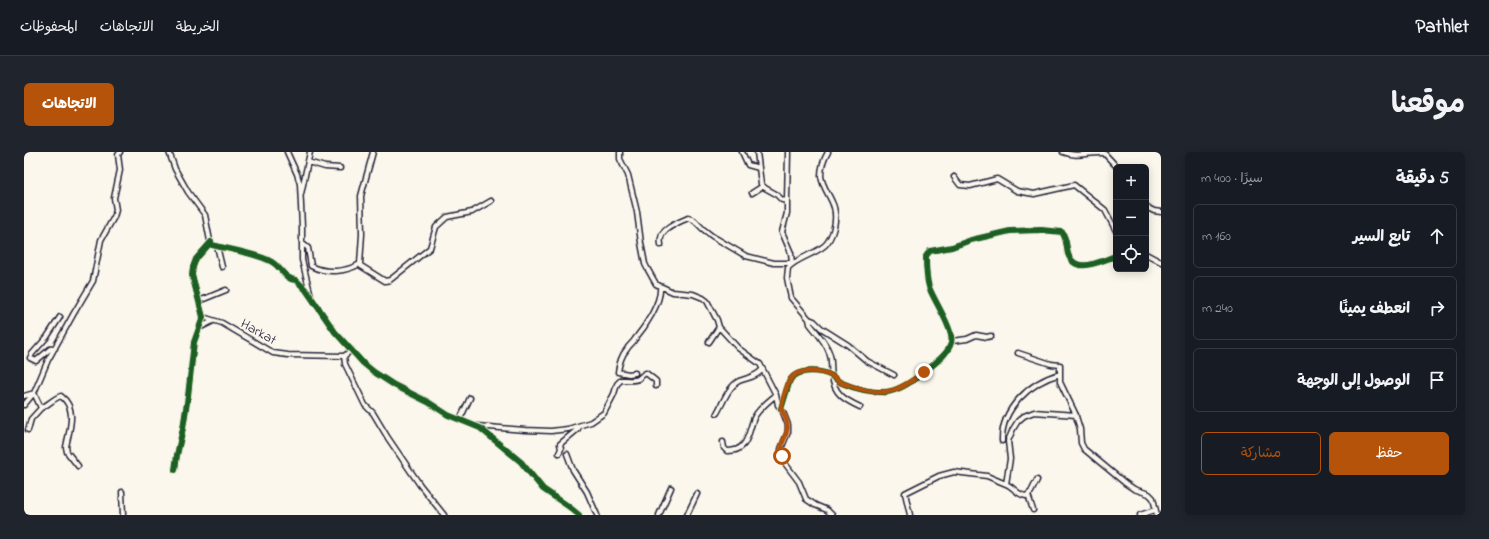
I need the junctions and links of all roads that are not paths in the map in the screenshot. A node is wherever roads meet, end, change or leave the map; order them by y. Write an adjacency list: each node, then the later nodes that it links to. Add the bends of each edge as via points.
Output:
1 (120, 152): 48 (street, via 114,217 101,240 93,281)
2 (168, 152): 25 (street, via 188,192 205,215)
3 (287, 152): 19 (street, via 297,174)
4 (310, 152): 12 (street)
5 (373, 152): 33 (street, via 361,196)
6 (620, 152): 35 (street, via 637,212 644,264 656,284)
7 (742, 152): 15 (street, via 748,165)
8 (758, 152): 15 (street)
9 (788, 152): 20 (street)
10 (828, 152): 32 (street, via 821,176 834,209 834,225 826,244)
11 (1063, 152): 13 (street, via 1077,155 1104,153)
12 (308, 162): 14 (street); 19 (street)
13 (1114, 164)
14 (340, 168)
15 (759, 168): 17 (street, via 760,182)
16 (954, 177): 24 (street, via 960,185 970,186 997,179 1017,191 1034,194 1074,185 1105,210)
17 (763, 186): 18 (street); 20 (street, via 782,200)
18 (752, 193)
19 (300, 198): 26 (street)
20 (787, 200): 32 (street, via 787,213 782,232)
21 (491, 201): 33 (street, via 472,212 447,217 436,227 430,248 390,280 385,281)
22 (1149, 208): 23 (street)
23 (1161, 212)
24 (1113, 225)
25 (211, 242): 28 (street); 38 (street, via 196,259 193,267 192,275)
26 (303, 244): 33 (street, via 308,248 311,266 318,269 339,271); 37 (street, via 302,260)
27 (661, 245): 32 (street, via 663,233 688,218 746,256 774,263)
28 (217, 246): 34 (street); 37 (street, via 271,261 292,280 296,280)
29 (1149, 256): 31 (street)
30 (1113, 257): 46 (street, via 1094,264 1081,264 1069,256 1062,232 1041,230 1010,231 930,251 926,256 929,284 944,314)
31 (1161, 262)
32 (792, 263): 41 (street, via 787,272 789,294)
33 (360, 264)
34 (222, 267)
35 (660, 286): 43 (street, via 674,292 703,298 712,308); 53 (street, via 657,303 625,351 618,368 618,372)
36 (226, 290): 38 (street)
37 (311, 298): 49 (street, via 335,332)
38 (199, 301): 40 (street)
39 (60, 317): 48 (street, via 30,358 36,361 50,349)
40 (203, 317): 42 (street, Harkat); 44 (street)
41 (809, 319): 55 (street, via 867,361); 56 (street, via 828,349)
42 (213, 321): 44 (street); 51 (street, Harkat, via 222,323 273,353)
43 (719, 327): 47 (street); 52 (street, via 738,348 760,364)
44 (199, 328): 77 (street, via 194,342)
45 (991, 336): 46 (street, via 976,335)
46 (952, 341): 56 (street, via 936,362 896,390 883,392 860,389 841,383)
47 (709, 342)
48 (56, 348): 58 (street)
49 (352, 350): 51 (street); 68 (street, via 379,376 448,415)
50 (1018, 353): 54 (street, via 1060,365)
51 (344, 356): 87 (street, via 344,364 365,404 420,485)
52 (762, 370): 59 (street); 66 (street, via 757,376 735,384)
53 (635, 374)
54 (1060, 374): 67 (street, via 1061,385); 73 (street, via 1034,387 1016,403 1007,414)
55 (894, 375)
56 (832, 376): 63 (street, via 836,390 841,396); 65 (street, via 809,371 796,374 790,380)
57 (656, 386): 70 (street, via 656,381 646,373 635,380 621,380 604,413 597,419)
58 (34, 393): 60 (street); 62 (street); 64 (street)
59 (776, 395): 65 (street); 72 (street, via 754,418 749,435 742,445 735,450 727,451)
60 (24, 396)
61 (470, 398): 68 (street)
62 (24, 405)
63 (860, 407)
64 (42, 408): 71 (street, via 31,419); 76 (street, via 60,396 67,402 72,418 66,447)
65 (781, 409): 92 (street, via 788,425 781,449 784,462 799,482 806,499)
66 (717, 413)
67 (1076, 415): 79 (street, via 1034,412 1018,421 1008,441 1010,459); 85 (street, via 1084,449 1125,483 1149,494 1153,498)
68 (460, 419): 69 (street)
69 (477, 426): 70 (street, via 551,431 563,431); 88 (street, via 517,458 543,489)
70 (579, 426): 74 (street, via 560,444)
71 (28, 430)
72 (723, 442)
73 (1002, 442)
74 (559, 453)
75 (567, 454): 89 (street)
76 (78, 466)
77 (175, 470)
78 (1037, 480): 83 (street)
79 (1006, 484): 83 (street, via 1021,495); 93 (street, via 992,477 977,474 944,474 905,493)
80 (671, 488): 90 (street)
81 (122, 492): 86 (street)
82 (697, 494): 91 (street)
83 (1028, 495): 84 (street)
84 (1033, 510)
85 (1155, 510): 94 (street); 95 (street)
86 (122, 515)
87 (444, 515)
88 (579, 515)
89 (597, 515)
90 (659, 515)
91 (687, 515)
92 (832, 515)
93 (910, 515)
94 (1140, 515)
95 (1156, 515)

